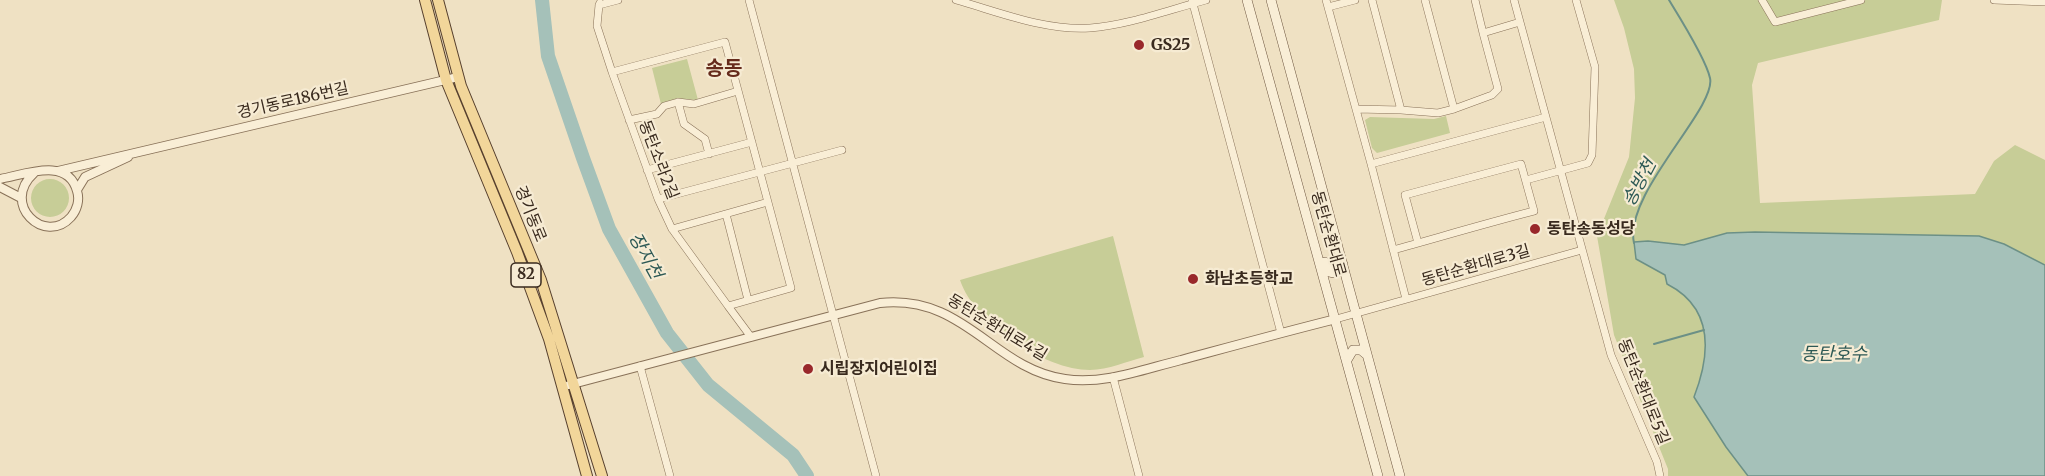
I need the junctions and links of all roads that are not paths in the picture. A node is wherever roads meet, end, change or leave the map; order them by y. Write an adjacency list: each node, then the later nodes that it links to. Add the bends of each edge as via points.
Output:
1 (425, 0): 26 (main road, 경기동로 / 82)
2 (438, 0): 25 (main road, 경기동로 / 82)
3 (618, 0): 18 (street)
4 (748, 0): 38 (street)
5 (956, 0): 19 (street, via 1047,25 1089,28 1120,24)
6 (1206, 0): 19 (street)
7 (1247, 0): 52 (main road, 동탄순환대로)
8 (1271, 0): 58 (main road, 동탄순환대로)
9 (1355, 0): 21 (street)
10 (1372, 0): 31 (street)
11 (1425, 0): 30 (street)
12 (1475, 0): 23 (street)
13 (1514, 0): 22 (street)
14 (1576, 0): 42 (street, via 1595,67 1592,155 1588,163)
15 (1762, 0): 16 (street, via 1775,22)
16 (1859, 0)
17 (1994, 0): 20 (street)
18 (600, 2): 24 (street, 동탄소라2길, via 597,26)
19 (1193, 2): 65 (street)
20 (2045, 2)
21 (1327, 3): 29 (street)
22 (1520, 22): 23 (street); 32 (street)
23 (1484, 33): 30 (street, via 1497,89 1492,95)
24 (612, 72): 27 (street, via 725,42); 33 (street, 동탄소라2길)
25 (458, 77): 26 (street, 경기동로186번길); 71 (main road, 경기동로 / 82, via 541,280)
26 (446, 80): 36 (street, 경기동로186번길); 72 (main road, 경기동로 / 82, via 517,252)
27 (738, 91): 28 (street, via 694,104); 34 (street)
28 (678, 102): 33 (street, via 664,106 657,114); 37 (street, via 684,124 705,139)
29 (1356, 109): 31 (street); 39 (street)
30 (1454, 109): 31 (street, via 1438,113)
31 (1401, 110)
32 (1546, 117): 39 (street); 42 (street)
33 (629, 120): 40 (street, 동탄소라2길)
34 (752, 142): 37 (street); 43 (street)
35 (842, 150): 38 (street)
36 (134, 154): 41 (street); 48 (street, via 85,177)
37 (709, 154): 40 (street)
38 (792, 164): 43 (street); 63 (street)
39 (1371, 164): 56 (street)
40 (647, 170): 50 (street, 동탄소라2길)
41 (58, 171): 44 (street); 48 (street, via 70,177)
42 (1561, 171): 46 (street); 57 (street)
43 (760, 172): 50 (street); 51 (street)
44 (34, 174): 45 (street); 49 (street, via 27,180)
45 (0, 179)
46 (1526, 180): 55 (street, via 1534,211); 55 (street, via 1521,164 1405,195)
47 (0, 187): 49 (street)
48 (77, 190): 49 (street, via 75,212 61,225 52,227 34,222 22,207)
49 (21, 198)
50 (658, 199): 54 (street, 동탄소라2길)
51 (768, 202): 53 (street); 60 (street, via 791,288)
52 (1304, 204): 58 (main road, via 1329,272 1337,272); 64 (main road, 동탄순환대로)
53 (726, 214): 54 (street); 60 (street)
54 (672, 229): 61 (street, 동탄소라2길)
55 (1418, 243): 56 (street)
56 (1393, 250): 59 (street)
57 (1582, 250): 59 (street, 동탄순환대로3길); 80 (street, 동탄순환대로5길, via 1611,355 1658,462)
58 (1343, 264): 62 (main road, 동탄순환대로)
59 (1406, 299): 62 (street, 동탄순환대로3길)
60 (748, 300): 61 (street)
61 (728, 306): 66 (street, 동탄소라2길)
62 (1356, 313): 64 (street, 동탄순환대로3길); 67 (main road, 동탄순환대로)
63 (833, 316): 66 (street, 동탄순환대로4길); 70 (street, 동탄순환대로4길, via 880,303 916,303 955,318 1045,374 1065,379); 76 (street)
64 (1336, 319): 65 (street, 동탄순환대로4길); 68 (main road, 동탄순환대로)
65 (1281, 333): 70 (street, 동탄순환대로4길)
66 (751, 337): 69 (street, 동탄순환대로4길)
67 (1367, 355): 68 (main road, via 1353,350); 79 (main road, 동탄순환대로)
68 (1347, 360): 78 (main road, 동탄순환대로)
69 (640, 366): 71 (street, 동탄순환대로4길); 75 (street)
70 (1113, 377): 77 (street)
71 (574, 383): 72 (street, 동탄순환대로4길); 74 (main road, 경기동로 / 82)
72 (562, 386): 73 (main road, 경기동로 / 82)
73 (587, 476)
74 (602, 476)
75 (670, 476)
76 (876, 476)
77 (1139, 476)
78 (1378, 476)
79 (1400, 476)
80 (1660, 476)

